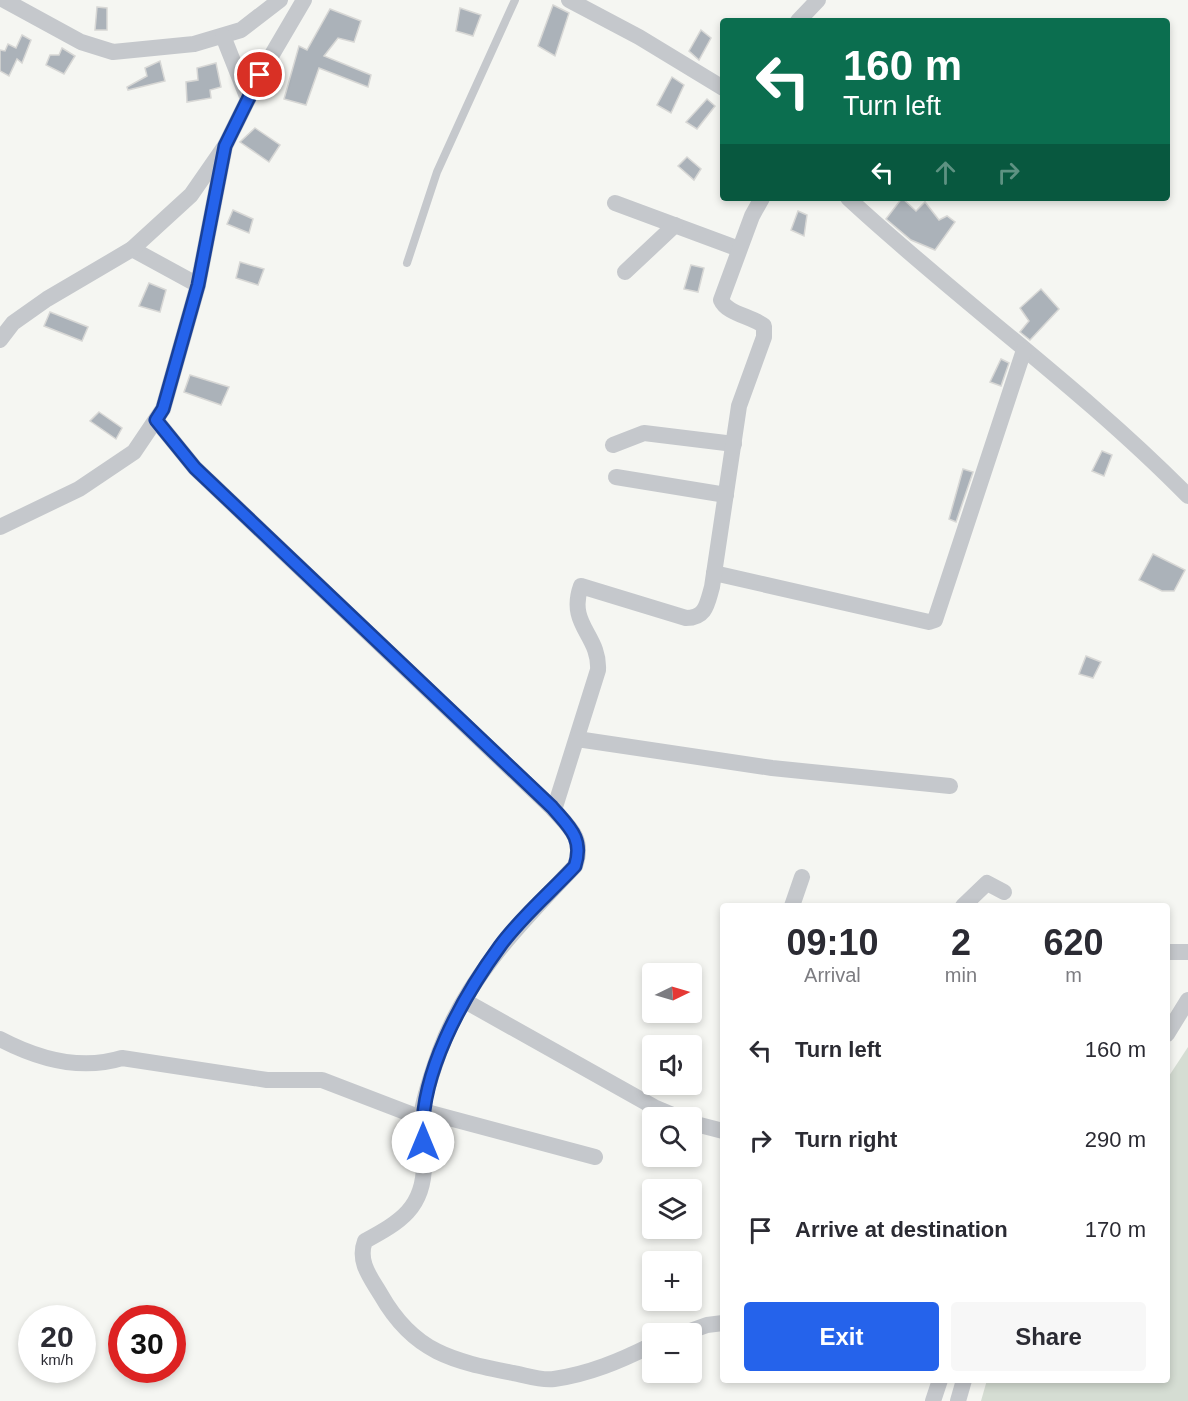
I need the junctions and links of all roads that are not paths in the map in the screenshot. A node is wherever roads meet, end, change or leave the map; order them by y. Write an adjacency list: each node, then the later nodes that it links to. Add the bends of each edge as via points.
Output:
1 (4, 0): 8 (street, via 81,42 113,52 194,44)
2 (280, 0): 8 (street, via 241,30)
3 (304, 0): 10 (street)
4 (515, 0): 18 (lane, via 437,172)
5 (569, 0): 9 (street)
6 (818, 0): 7 (street)
7 (801, 18)
8 (223, 36): 10 (street)
9 (720, 86)
10 (248, 99): 11 (street)
11 (225, 146): 16 (street, via 191,195); 20 (street)
12 (760, 201): 17 (street)
13 (851, 201): 22 (street)
14 (615, 203): 15 (street)
15 (675, 225): 17 (street); 19 (street)
16 (132, 249): 20 (street); 21 (street, via 47,299 13,323)
17 (740, 249): 24 (street, via 721,300 725,308 764,326 764,336 739,406)
18 (407, 263)
19 (625, 272)
20 (198, 285): 23 (street, via 163,409)
21 (0, 340)
22 (1024, 350): 28 (street, via 1130,438); 30 (street, via 935,620 929,622)
23 (156, 420): 29 (street, via 134,452 79,489); 33 (street, via 195,468)
24 (734, 444): 25 (street, via 644,433); 27 (street)
25 (613, 445)
26 (616, 477): 27 (street)
27 (726, 495): 30 (street)
28 (1188, 496)
29 (0, 527)
30 (714, 573): 31 (street, via 705,612 697,618 581,586 576,612 599,659)
31 (577, 739): 32 (street, via 772,768); 33 (street)
32 (950, 786)
33 (554, 810): 41 (street, via 576,837 580,852 575,866 501,944)
34 (802, 877): 36 (street)
35 (1004, 892): 37 (street, via 987,883)
36 (793, 903)
37 (966, 903)
38 (1170, 952): 39 (street)
39 (1188, 952)
40 (1188, 1000): 42 (street)
41 (465, 1001): 44 (street); 45 (street, via 439,1052)
42 (1170, 1029)
43 (0, 1039): 45 (street, via 25,1052 66,1062 100,1065 122,1058 267,1080 322,1080)
44 (654, 1107)
45 (422, 1115): 48 (street); 51 (street, via 421,1195 415,1206 365,1241 361,1251 364,1265 389,1309 440,1355 465,1364 551,1380 607,1367)
46 (702, 1126): 47 (street)
47 (720, 1130)
48 (595, 1157)
49 (720, 1324): 50 (street)
50 (702, 1329)
51 (642, 1350)
52 (939, 1383): 54 (street)
53 (963, 1383): 55 (street)
54 (933, 1401)
55 (958, 1401)

